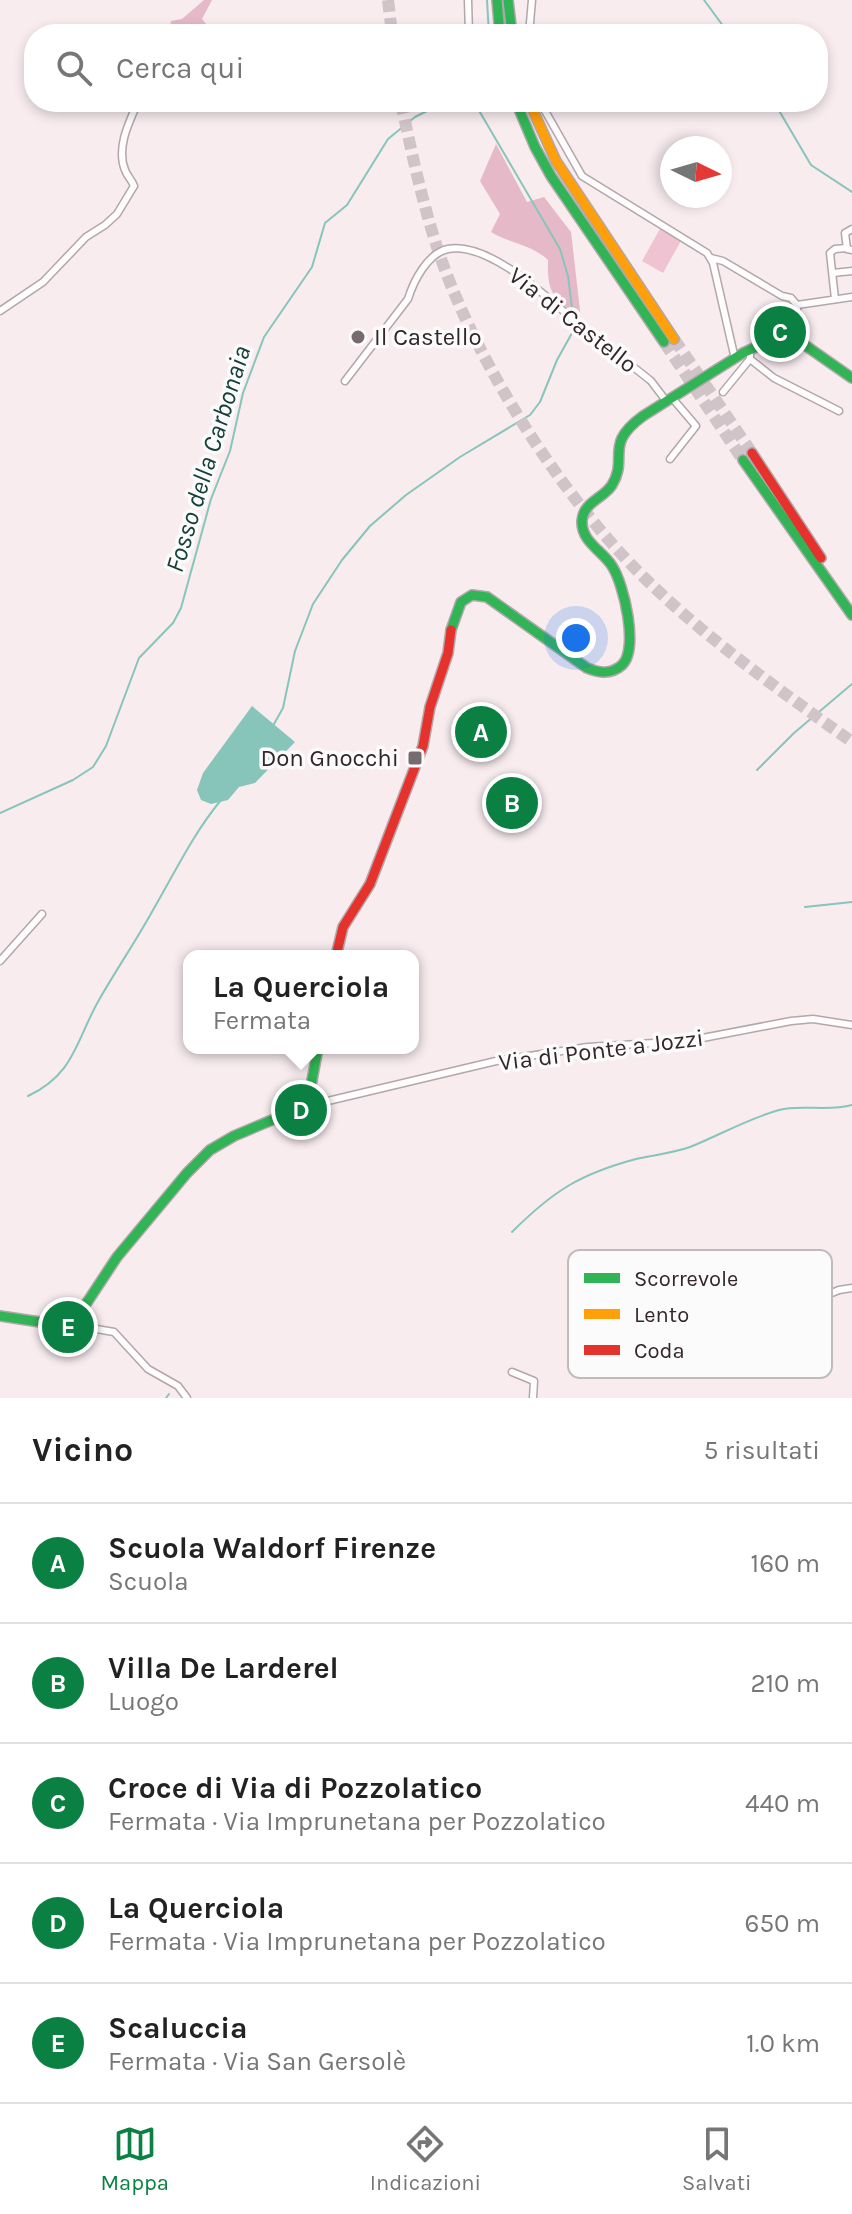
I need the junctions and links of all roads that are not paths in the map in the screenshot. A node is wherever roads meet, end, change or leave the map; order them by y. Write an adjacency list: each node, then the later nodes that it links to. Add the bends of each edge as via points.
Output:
1 (468, 0): 5 (street)
2 (497, 0): 6 (main road)
3 (508, 0): 7 (main road)
4 (532, 0): 8 (street)
5 (469, 24)
6 (499, 24)
7 (511, 24)
8 (530, 24)
9 (134, 112): 21 (street, via 122,155 134,186 130,195 117,214 86,237 43,282)
10 (520, 112): 11 (main road, via 551,176 669,340 556,161)
11 (534, 112)
12 (546, 112): 15 (street, via 582,176)
13 (852, 229): 14 (street, via 845,233)
14 (850, 249): 17 (street, via 831,251)
15 (711, 258): 20 (street); 24 (street)
16 (852, 271): 17 (street)
17 (833, 273): 19 (street)
18 (852, 297): 19 (street)
19 (835, 299): 20 (street)
20 (797, 305): 22 (street)
21 (0, 311)
22 (792, 338): 23 (main road, via 775,337); 25 (main road)
23 (749, 355): 24 (main road); 27 (street); 29 (street, via 774,378)
24 (735, 359): 28 (main road)
25 (852, 378)
26 (345, 381): 28 (street, Via di Castello, via 408,299 432,255 451,248 511,269)
27 (723, 392)
28 (670, 401): 30 (street, Via di Castello, via 696,426); 34 (main road, via 625,432 613,483 589,503 582,517 585,536 616,575 629,640 626,661 610,672 592,670 493,600 475,595 464,599 451,625 423,746 370,884 343,927)
29 (839, 411)
30 (670, 459)
31 (852, 604): 32 (main road, via 747,456)
32 (852, 615)
33 (42, 914): 35 (street)
34 (337, 950)
35 (0, 961)
36 (852, 1025): 38 (street, Via di Ponte a Jozzi, via 813,1019 687,1041 588,1047 496,1061)
37 (317, 1054): 38 (main road)
38 (306, 1103): 42 (main road, via 210,1150 117,1257 81,1311)
39 (852, 1288): 40 (street)
40 (832, 1293)
41 (0, 1316): 42 (main road, via 53,1324)
42 (67, 1321): 44 (street, via 114,1332 148,1369 178,1386)
43 (512, 1372): 45 (street, via 534,1381)
44 (187, 1398)
45 (533, 1398)

